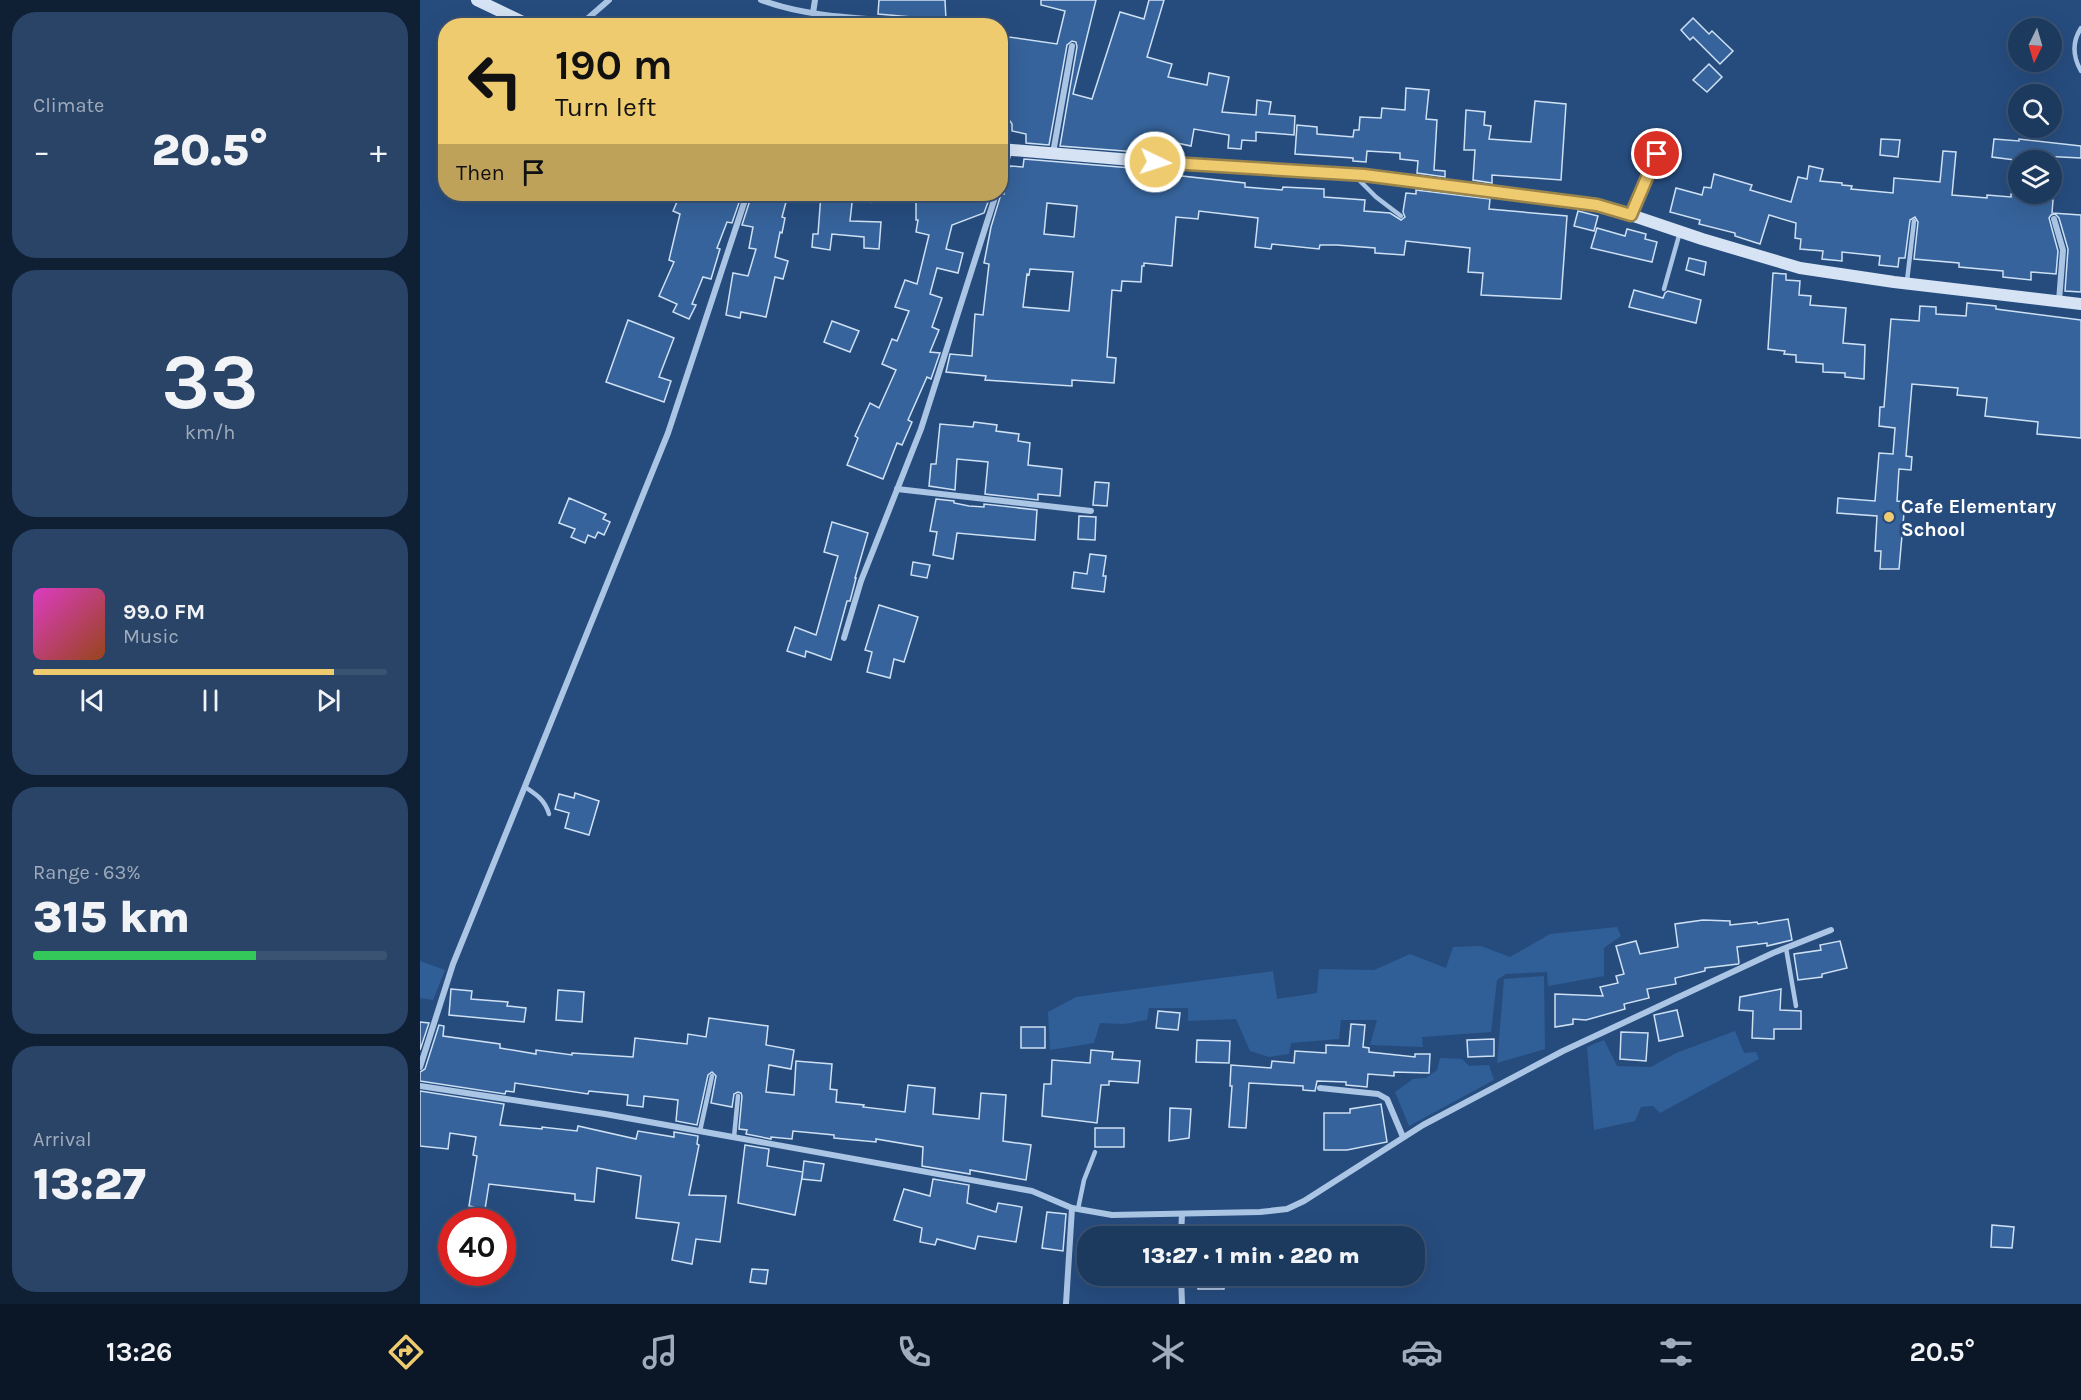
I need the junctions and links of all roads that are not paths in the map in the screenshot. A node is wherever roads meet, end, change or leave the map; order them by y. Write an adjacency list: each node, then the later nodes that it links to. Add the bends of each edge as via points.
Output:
1 (477, 0): 6 (street)
2 (609, 0): 7 (street)
3 (761, 0): 5 (street, via 784,9)
4 (815, 0): 5 (street)
5 (813, 13): 8 (street)
6 (514, 18)
7 (588, 18)
8 (865, 18)
9 (2081, 28): 11 (lane, via 2074,46)
10 (1072, 46): 13 (street)
11 (2081, 71)
12 (1008, 149): 13 (street)
13 (1053, 153): 15 (street)
14 (1657, 154): 18 (lane)
15 (1353, 174): 18 (street, via 1579,202); 19 (lane)
16 (745, 201): 30 (street, via 668,433)
17 (994, 201): 27 (street, via 921,429)
18 (1631, 215): 22 (street)
19 (1401, 216)
20 (2054, 219): 25 (street, via 2063,250)
21 (1914, 221): 23 (lane)
22 (1680, 232): 23 (street, via 1800,268); 24 (lane)
23 (1906, 284): 25 (street)
24 (1664, 289)
25 (2059, 302): 26 (street)
26 (2081, 304)
27 (897, 489): 28 (street); 29 (street, via 861,581)
28 (1090, 511)
29 (844, 638)
30 (525, 787): 31 (lane, via 542,798); 35 (street, via 453,964)
31 (549, 814)
32 (1832, 930): 33 (street)
33 (1786, 948): 34 (lane); 42 (street, via 1563,1051)
34 (1796, 1006)
35 (420, 1067)
36 (712, 1076): 40 (lane)
37 (420, 1086): 40 (street)
38 (1320, 1088): 42 (street, via 1383,1096)
39 (738, 1096): 41 (lane)
40 (700, 1131): 41 (street)
41 (734, 1137): 44 (street, via 1032,1191)
42 (1403, 1137): 45 (street, via 1287,1209)
43 (1095, 1152): 44 (lane)
44 (1075, 1209): 45 (street, via 1112,1215); 48 (street)
45 (1182, 1214): 46 (street)
46 (1181, 1226)
47 (1181, 1286): 49 (street)
48 (1066, 1304)
49 (1182, 1304)

